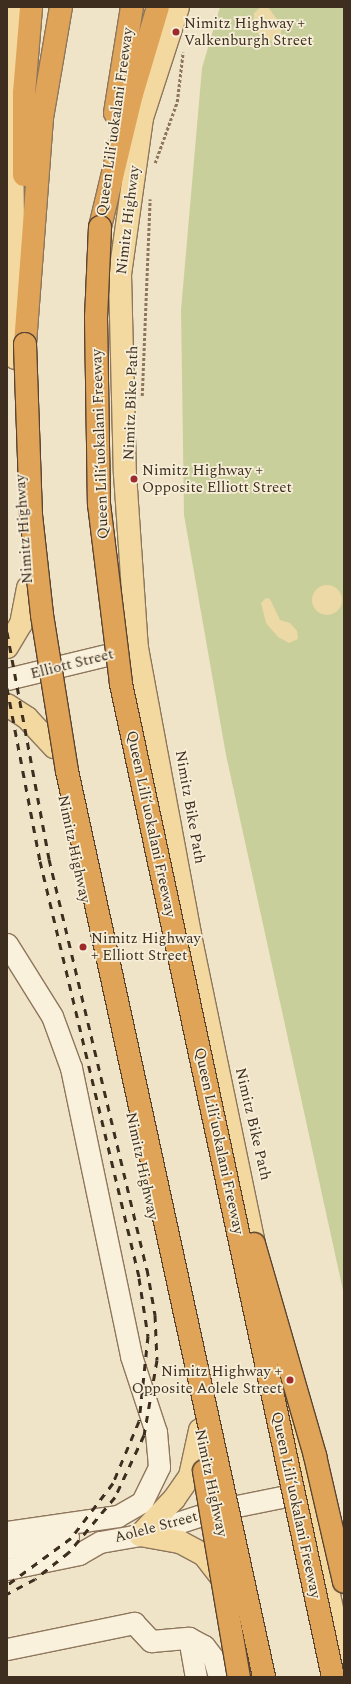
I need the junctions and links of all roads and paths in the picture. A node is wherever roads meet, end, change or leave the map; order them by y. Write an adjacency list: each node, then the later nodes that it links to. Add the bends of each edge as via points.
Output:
1 (10, 7): 8 (main road, Nimitz Highway)
2 (31, 7): 13 (highway, via 24,93)
3 (61, 7): 13 (highway, via 42,118)
4 (132, 7): 11 (highway, Queen Liliʻuokalani Freeway)
5 (158, 7): 11 (highway, via 132,94)
6 (178, 7): 17 (main road, Nimitz Highway, via 142,118 120,274 125,474)
7 (184, 43): 9 (path, via 177,102)
8 (11, 127): 12 (main road, Nimitz Highway)
9 (153, 169)
10 (150, 192): 14 (path, Nimitz Bike Path)
11 (100, 227): 24 (highway, Queen Liliʻuokalani Freeway, bridge, via 97,413 100,504 109,597 140,777)
12 (11, 263): 15 (main road, Nimitz Highway, via 17,433)
13 (25, 344): 23 (highway, bridge, via 26,433 42,615 67,771)
14 (142, 405)
15 (28, 588): 16 (main road, via 21,624); 18 (main road, Nimitz Highway)
16 (7, 647)
17 (137, 648): 18 (street, Elliott Street); 26 (main road, Nimitz Highway, via 190,935)
18 (42, 671): 19 (street, Elliott Street); 21 (main road, Nimitz Highway)
19 (7, 679)
20 (7, 705): 21 (main road, via 27,718)
21 (54, 747): 25 (main road, Nimitz Highway)
22 (7, 944): 28 (street, via 52,1016 70,1068 131,1356 156,1432 159,1467 142,1502 118,1516)
23 (124, 1037): 40 (highway, bridge); 42 (highway, bridge)
24 (208, 1087): 33 (highway, bridge, via 303,1408); 43 (highway, Queen Liliʻuokalani Freeway, bridge)
25 (200, 1430): 27 (main road, Nimitz Highway); 29 (main road, via 190,1476 174,1499)
26 (306, 1492): 27 (street, Aolele Street); 37 (main road, Nimitz Highway)
27 (217, 1510): 29 (street, Aolele Street); 34 (main road, Nimitz Highway)
28 (7, 1532)
29 (140, 1535): 30 (street, Aolele Street); 34 (main road, via 180,1542 204,1556)
30 (100, 1542): 31 (street, Aolele Street, via 75,1536); 32 (street, Aolele Street, via 79,1554)
31 (7, 1548)
32 (7, 1569)
33 (344, 1582)
34 (234, 1592): 41 (main road, Nimitz Highway)
35 (189, 1638): 36 (street, via 151,1642 134,1623); 38 (street); 39 (street, via 204,1646 214,1659)
36 (7, 1650)
37 (344, 1666)
38 (196, 1677)
39 (219, 1677)
40 (239, 1677)
41 (253, 1677)
42 (264, 1677)
43 (333, 1677)

